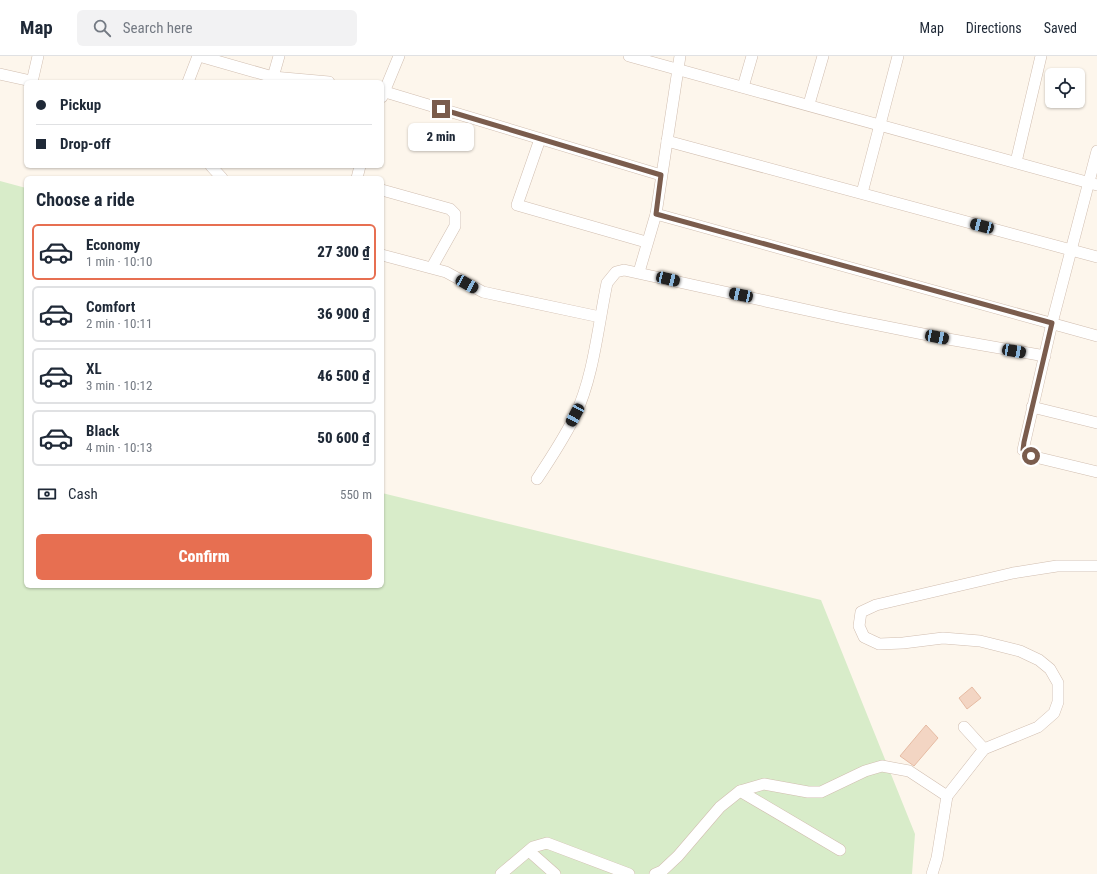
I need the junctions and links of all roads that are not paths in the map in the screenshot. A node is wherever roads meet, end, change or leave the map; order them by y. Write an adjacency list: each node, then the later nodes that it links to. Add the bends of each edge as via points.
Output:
1 (38, 56): 15 (street)
2 (199, 56): 13 (street); 16 (street)
3 (279, 56): 13 (street)
4 (399, 56): 19 (street)
5 (630, 56): 11 (street)
6 (680, 56): 11 (street)
7 (752, 56): 18 (street)
8 (823, 56): 21 (street)
9 (898, 56): 22 (street)
10 (1041, 56): 26 (street)
11 (677, 69): 18 (street); 24 (street)
12 (0, 74): 14 (street)
13 (273, 77): 17 (street)
14 (24, 80)
15 (32, 80)
16 (189, 80)
17 (307, 80)
18 (743, 87): 21 (street)
19 (384, 91)
20 (384, 93): 23 (street)
21 (809, 104): 22 (street)
22 (880, 126): 26 (street); 32 (street)
23 (540, 138): 28 (street); 34 (street, via 517,205)
24 (667, 141): 28 (street); 32 (street)
25 (1097, 151): 30 (street)
26 (1016, 162): 30 (street)
27 (213, 168): 29 (street)
28 (661, 175): 33 (street)
29 (220, 176)
30 (1093, 184): 35 (street)
31 (384, 191): 38 (street, via 450,209 455,214 455,226)
32 (862, 192): 35 (street)
33 (656, 214): 34 (street); 41 (street)
34 (646, 242): 39 (street)
35 (1072, 251): 37 (street); 41 (street)
36 (384, 255): 38 (street)
37 (1097, 257)
38 (432, 267): 40 (street, via 483,292)
39 (639, 272): 40 (street, via 616,272 607,283); 43 (street, via 843,318)
40 (600, 317): 47 (street, via 588,377 575,415 558,448)
41 (1052, 323): 42 (street); 43 (street)
42 (1097, 336)
43 (1045, 356): 44 (street)
44 (1032, 407): 45 (street); 46 (street, via 1023,450 1031,456)
45 (1097, 423)
46 (1097, 472)
47 (537, 479)
48 (1097, 566): 50 (street, via 1057,566 1013,574 876,605 861,612 859,626 864,637 879,644 943,638 980,641 1020,651 1039,660 1050,669 1058,683 1058,702 1054,713 1038,727)
49 (964, 727): 50 (street)
50 (984, 749): 52 (street)
51 (740, 791): 52 (street, via 764,784 821,792 865,771 882,766 909,771); 53 (street); 58 (street, via 720,807 678,856)
52 (947, 796): 59 (street, via 938,858)
53 (840, 850)
54 (529, 851): 55 (street); 56 (street); 57 (street, via 533,847 547,843)
55 (501, 874)
56 (556, 874)
57 (629, 874)
58 (655, 874)
59 (932, 874)

